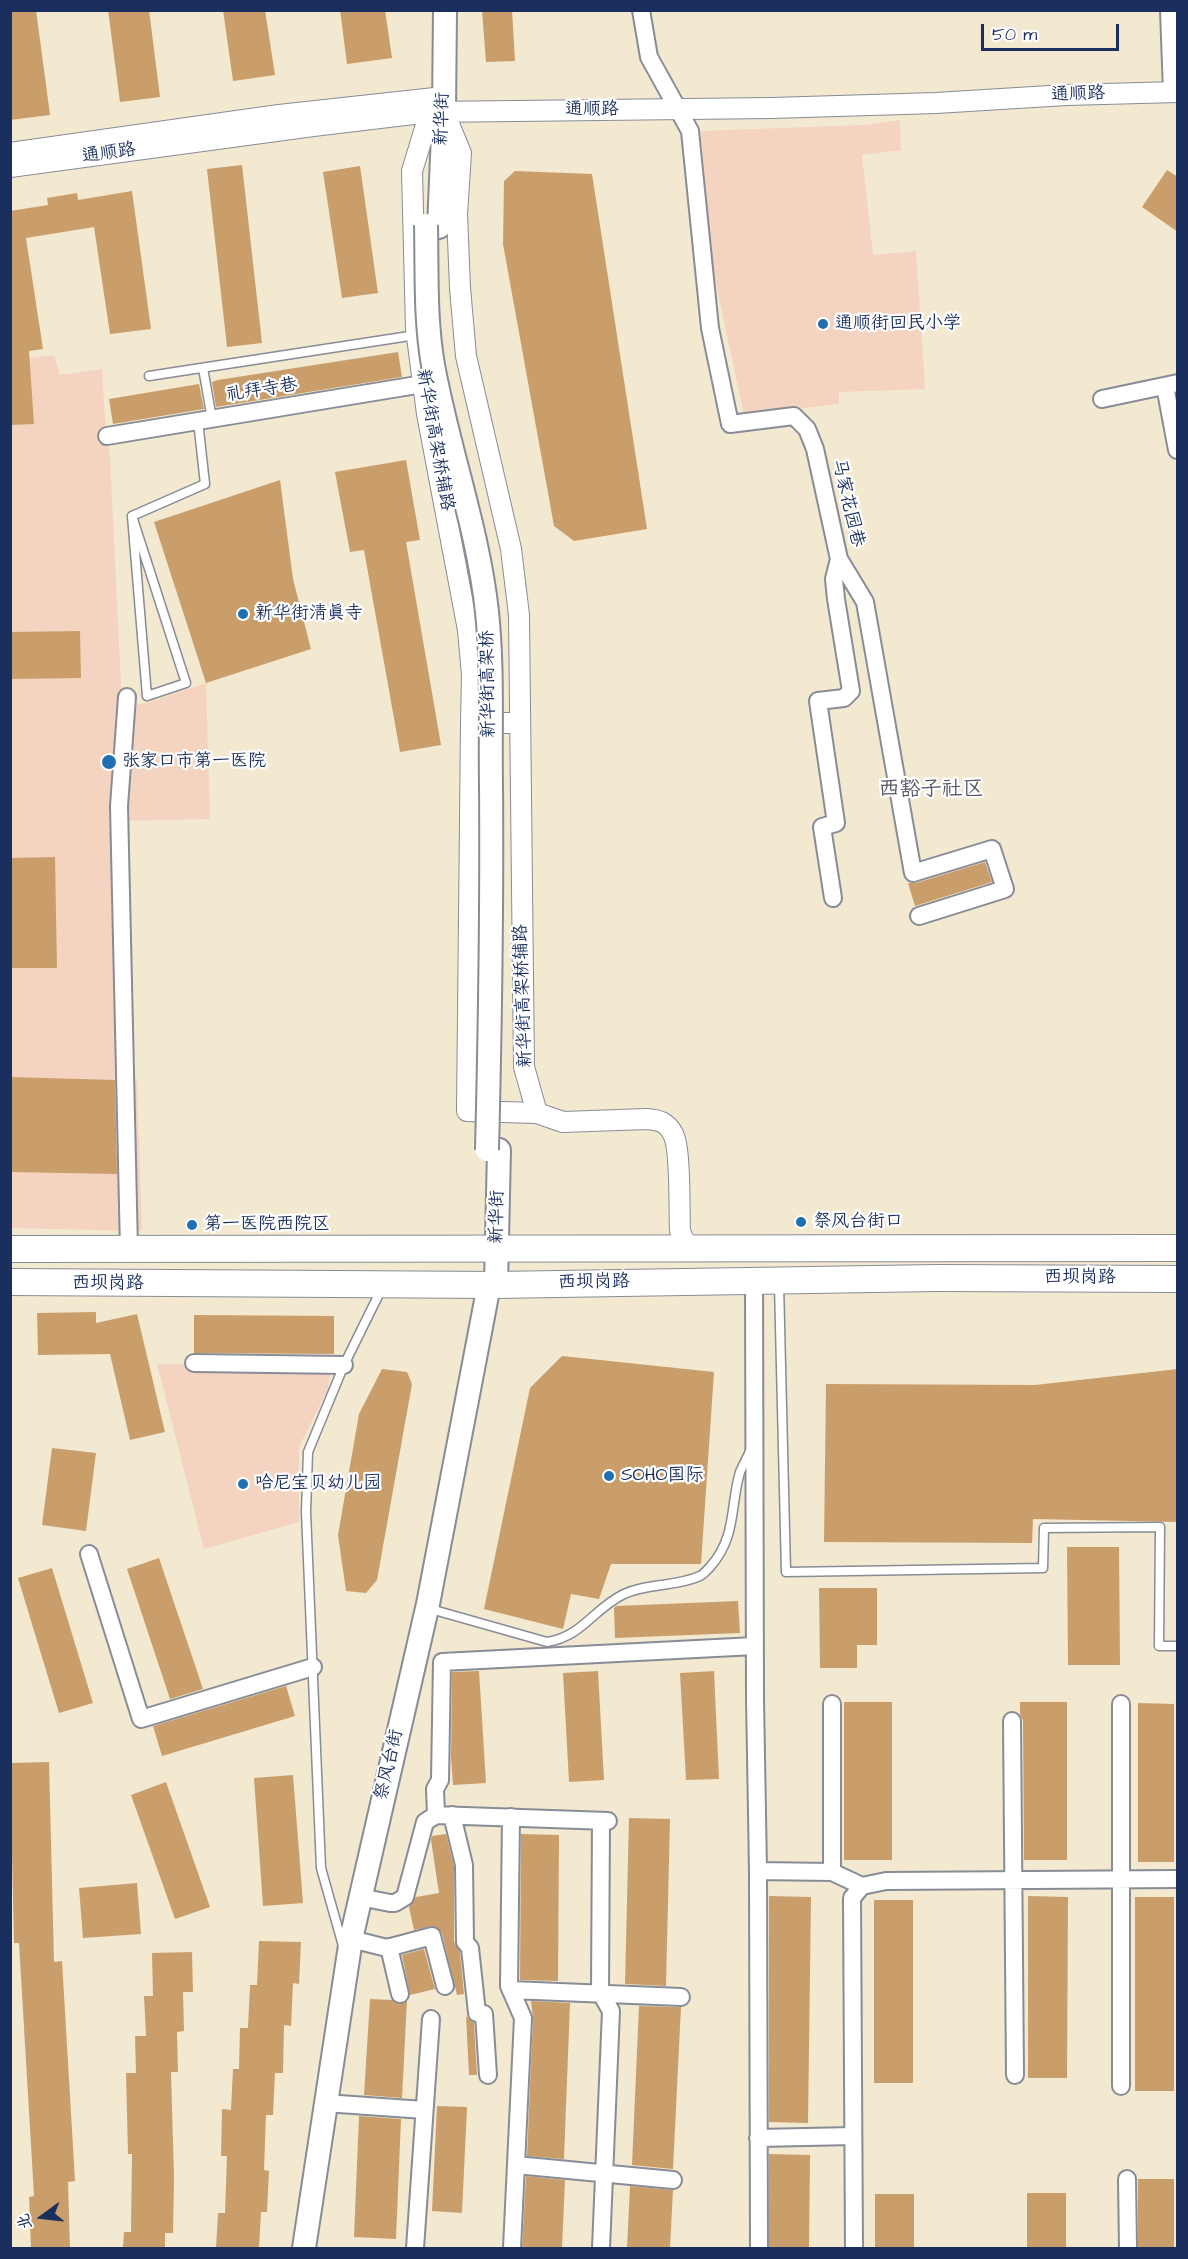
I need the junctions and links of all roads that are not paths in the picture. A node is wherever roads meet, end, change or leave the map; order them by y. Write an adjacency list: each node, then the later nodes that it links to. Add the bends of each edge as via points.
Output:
1 (431, 10): 6 (main road, 新华街)
2 (445, 10): 6 (main road, 新华街)
3 (641, 10): 7 (street, via 649,57)
4 (1169, 10): 5 (street)
5 (1175, 92): 7 (street, 通顺路)
6 (437, 104): 7 (street, 通顺路); 8 (street, 通顺路, via 279,115); 9 (street, 通顺路); 10 (main road, 新华街); 11 (street, 新华街高架桥辅路, via 412,171); 24 (street, 新华街高架桥辅路, via 461,153 459,267 466,357 511,549 519,615)
7 (679, 109): 21 (street, 马家花园巷, via 690,131 710,328 730,424 794,416 807,429 815,448)
8 (10, 153)
9 (10, 167)
10 (433, 226): 28 (main road, 新华街高架桥, bridge, via 427,316 433,363 482,568 488,614)
11 (416, 335): 12 (lane); 14 (street, 新华街高架桥辅路)
12 (203, 368): 13 (lane); 17 (lane)
13 (149, 376)
14 (423, 384): 17 (street, 礼拜寺巷); 23 (street, 新华街高架桥辅路, via 468,630)
15 (1171, 385): 16 (street); 19 (street)
16 (1102, 399)
17 (205, 420): 18 (street, 礼拜寺巷); 20 (lane, via 205,484)
18 (107, 436)
19 (1177, 450)
20 (132, 516): 20 (lane, via 186,683 147,696 145,673)
21 (839, 559): 25 (street, via 834,579 851,691 844,698 818,701 836,824 822,827); 26 (street, 马家花园巷, via 865,602 913,873 992,849 1005,889)
22 (127, 697): 33 (street, via 119,807)
23 (471, 723): 24 (street); 27 (street, 新华街高架桥辅路, via 467,1111)
24 (519, 723): 27 (street, 新华街高架桥辅路, via 524,1067)
25 (833, 898)
26 (919, 916)
27 (537, 1113): 30 (street, via 563,1122 646,1119 660,1120 667,1126 677,1149 680,1231)
28 (493, 1150): 29 (main road, 新华街)
29 (491, 1248): 30 (main road, 西坝岗路); 33 (main road, 西坝岗路); 38 (main road, 新华街)
30 (691, 1248): 31 (main road, 西坝岗路)
31 (1178, 1248)
32 (10, 1250): 33 (main road, 西坝岗路)
33 (129, 1250)
34 (1178, 1279): 35 (main road, 西坝岗路)
35 (767, 1280): 38 (main road, 西坝岗路); 41 (street); 45 (lane, via 786,1572 1043,1568 1044,1528 1161,1527 1159,1646)
36 (10, 1282): 37 (main road, 西坝岗路)
37 (383, 1285): 38 (main road, 西坝岗路); 40 (lane)
38 (489, 1285): 43 (main road, 祭风台街)
39 (194, 1363): 40 (street)
40 (344, 1365): 46 (lane, via 308,1452 306,1512)
41 (755, 1439): 43 (lane, via 740,1473 733,1522 719,1557 702,1575 625,1593 573,1634 547,1642); 44 (street)
42 (89, 1554): 46 (street, via 141,1719)
43 (427, 1608): 58 (main road, 祭风台街)
44 (755, 1646): 50 (street, via 442,1662 440,1780 435,1789); 52 (street)
45 (1178, 1646)
46 (313, 1667): 61 (lane, via 321,1868)
47 (832, 1704): 53 (street)
48 (1121, 1704): 54 (street)
49 (1012, 1721): 56 (street)
50 (444, 1815): 51 (street); 58 (street, via 425,1822 405,1897 390,1903); 68 (street, via 464,1865 465,1942 470,1948 477,2013 484,2014)
51 (511, 1817): 63 (street); 64 (street, via 605,1821)
52 (758, 1871): 53 (street); 74 (street)
53 (832, 1872): 57 (street)
54 (1121, 1879): 55 (street); 56 (street); 70 (street)
55 (1178, 1879)
56 (1013, 1880): 57 (street, via 886,1881); 69 (street)
57 (862, 1886): 73 (street, via 852,1898)
58 (360, 1897): 59 (main road, 祭风台街)
59 (351, 1938): 60 (street); 61 (main road, 祭风台街)
60 (389, 1947): 62 (street, via 432,1936); 65 (street)
61 (347, 1962): 71 (main road, 祭风台街)
62 (445, 1986)
63 (511, 1990): 64 (street); 75 (street, via 523,2018)
64 (600, 1992): 66 (street); 76 (street, via 611,2011)
65 (400, 1994)
66 (681, 1997)
67 (431, 2019): 72 (street)
68 (488, 2075)
69 (1015, 2075)
70 (1120, 2086)
71 (325, 2103): 72 (street); 79 (main road, 祭风台街)
72 (424, 2110): 80 (street)
73 (853, 2136): 74 (street); 84 (street)
74 (758, 2138): 83 (street)
75 (516, 2165): 76 (street); 81 (street)
76 (604, 2173): 78 (street); 82 (street)
77 (1128, 2179): 85 (street)
78 (673, 2180)
79 (304, 2248)
80 (415, 2248)
81 (512, 2248)
82 (601, 2248)
83 (759, 2248)
84 (854, 2248)
85 (1128, 2248)

